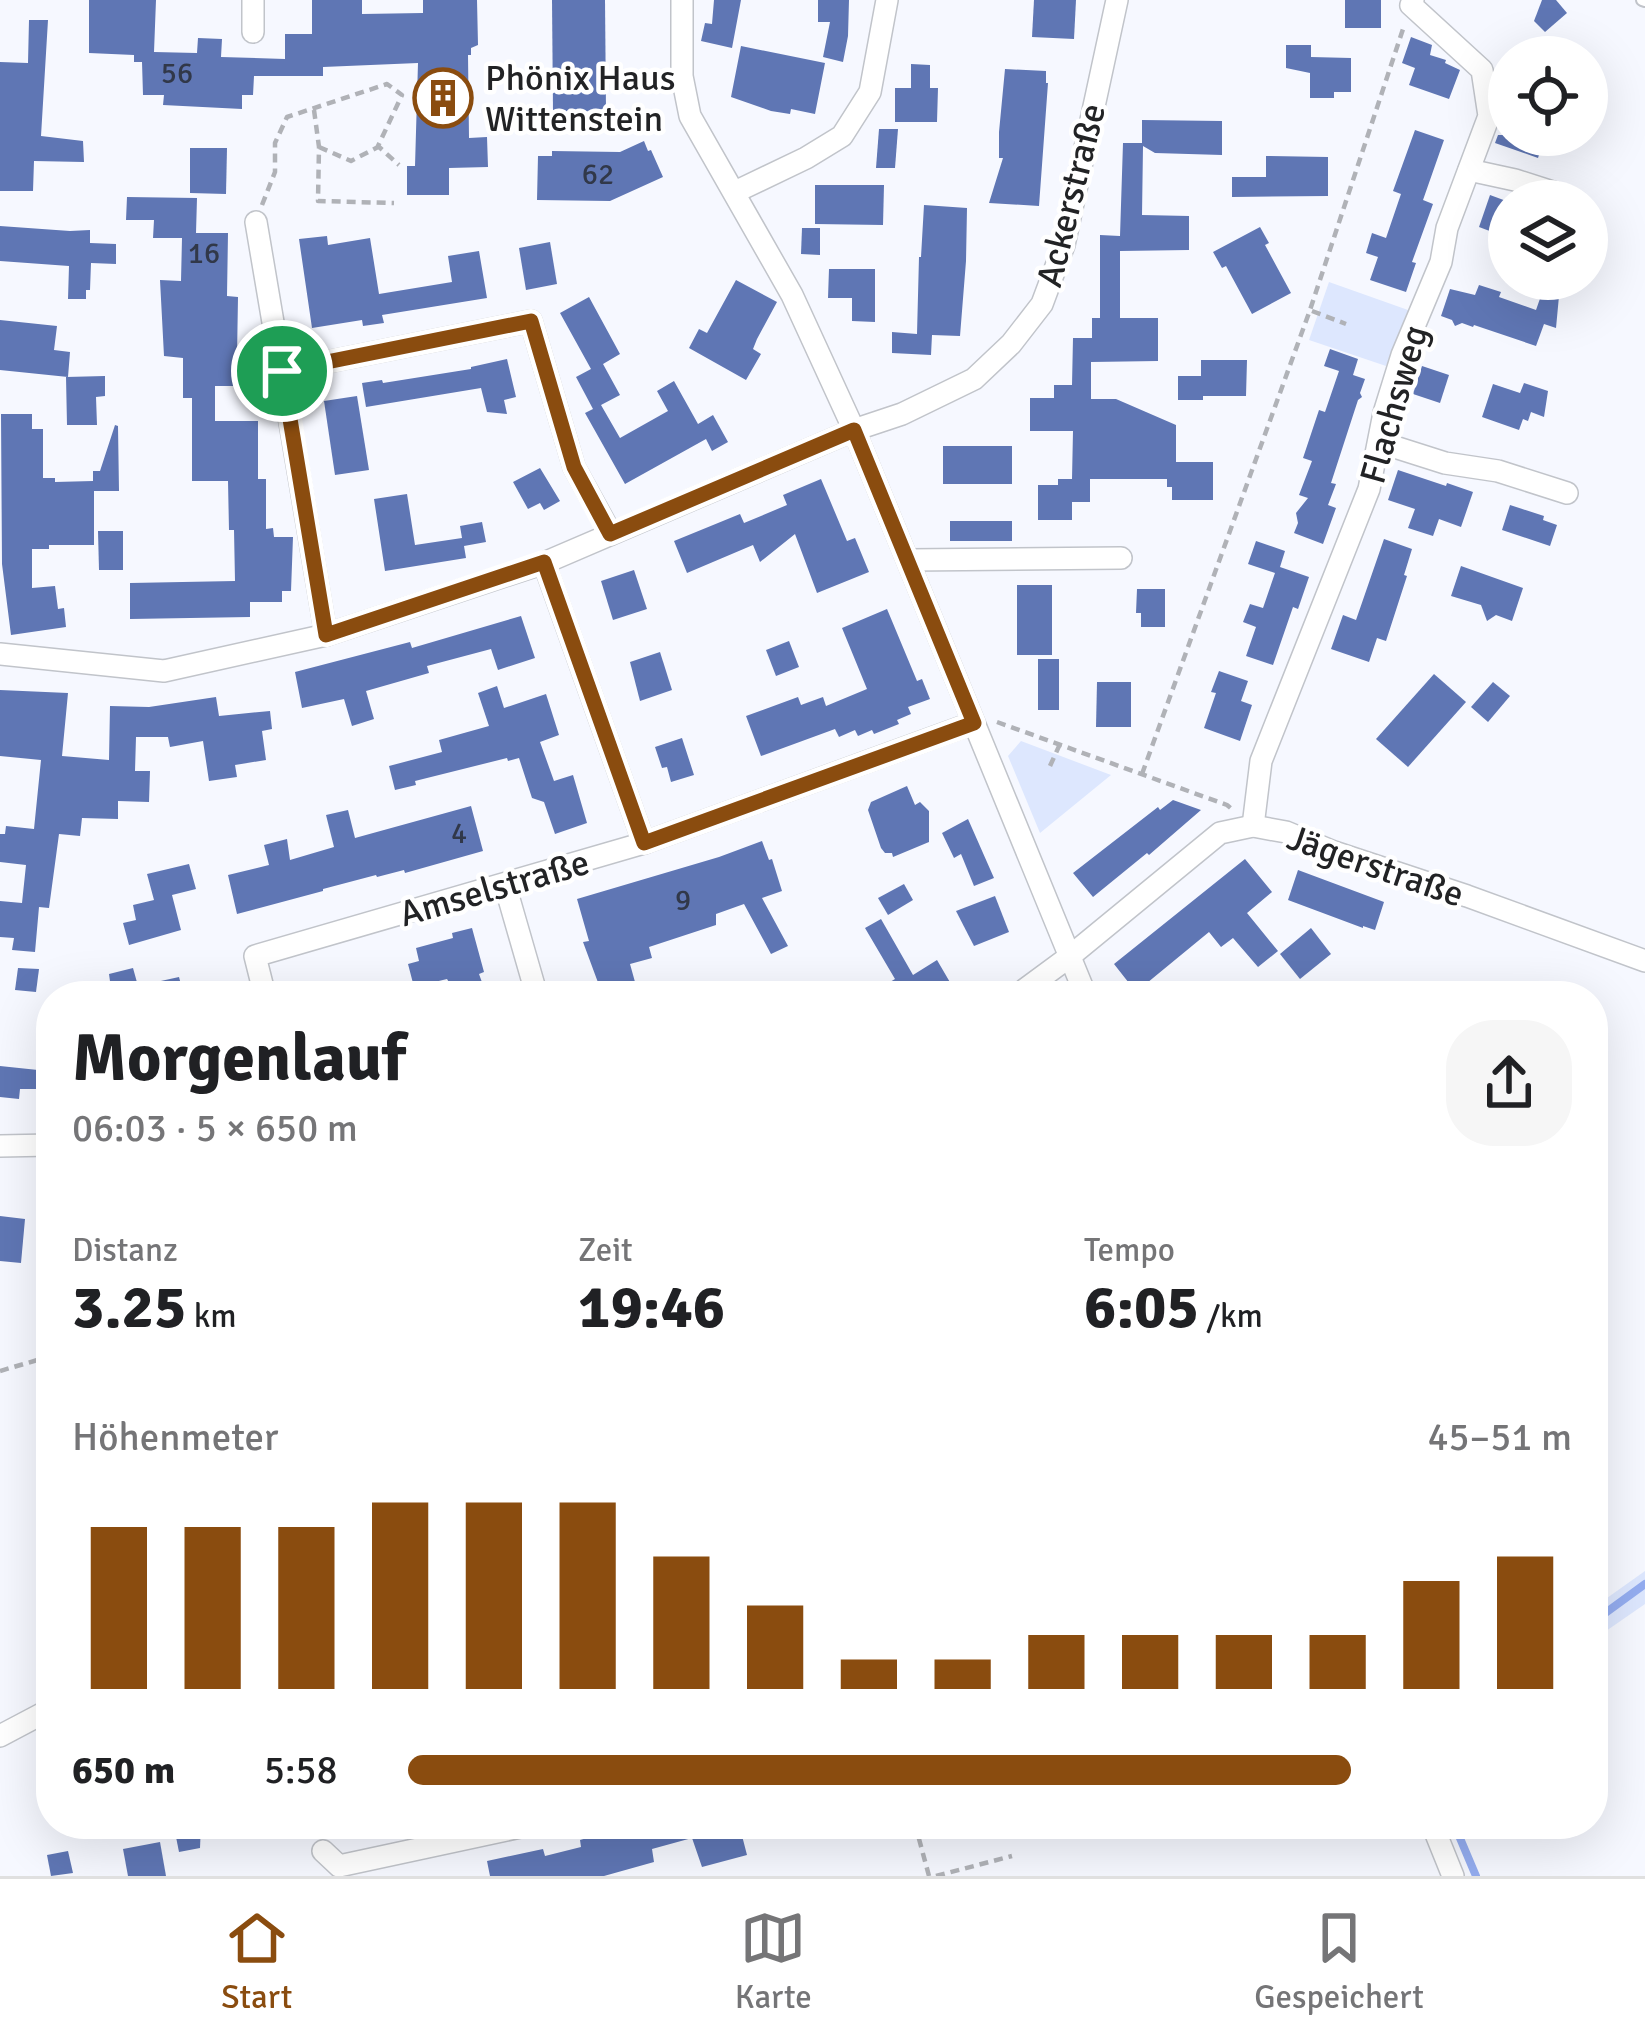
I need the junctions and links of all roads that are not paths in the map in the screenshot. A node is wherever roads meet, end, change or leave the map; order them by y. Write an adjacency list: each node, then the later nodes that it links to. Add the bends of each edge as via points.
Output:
1 (253, 0): 6 (street)
2 (682, 0): 9 (street, via 690,116)
3 (887, 0): 9 (street, via 871,92 842,136)
4 (1117, 0): 12 (street, Ackerstraße, via 1064,245 1042,304 974,379)
5 (1412, 3): 7 (street, Flachsweg, via 1482,70 1489,116)
6 (253, 32)
7 (1469, 170): 8 (street); 13 (street, Flachsweg)
8 (1515, 180)
9 (735, 192): 12 (street)
10 (256, 222): 11 (street)
11 (282, 371): 15 (street, via 531,321 574,467); 19 (street)
12 (854, 430): 15 (street, Ackerstraße); 17 (street)
13 (1379, 442): 14 (street); 22 (street, Flachsweg, via 1369,489 1261,761)
14 (1567, 493)
15 (610, 534): 18 (street, Ackerstraße)
16 (1121, 558): 17 (street)
17 (909, 560): 21 (street)
18 (544, 562): 19 (street, Ackerstraße); 23 (street)
19 (326, 635): 20 (street, Ackerstraße, via 164,671)
20 (0, 655)
21 (974, 723): 23 (street, Amselstraße); 25 (street)
22 (1253, 826): 25 (street, Jägerstraße, via 1220,833); 26 (street, Jägerstraße)
23 (644, 843): 24 (street, Amselstraße)
24 (505, 885): 27 (street, Amselstraße, via 255,956); 28 (street)
25 (1069, 957): 29 (street, Jägerstraße); 30 (street)
26 (1645, 961)
27 (261, 981)
28 (533, 981)
29 (1036, 981)
30 (1079, 981)
31 (36, 1145): 32 (street)
32 (0, 1146)
33 (36, 1717): 34 (street)
34 (0, 1736)
35 (444, 1839): 37 (street, via 331,1858)
36 (1438, 1839): 38 (street)
37 (314, 1876)
38 (1454, 1876)

